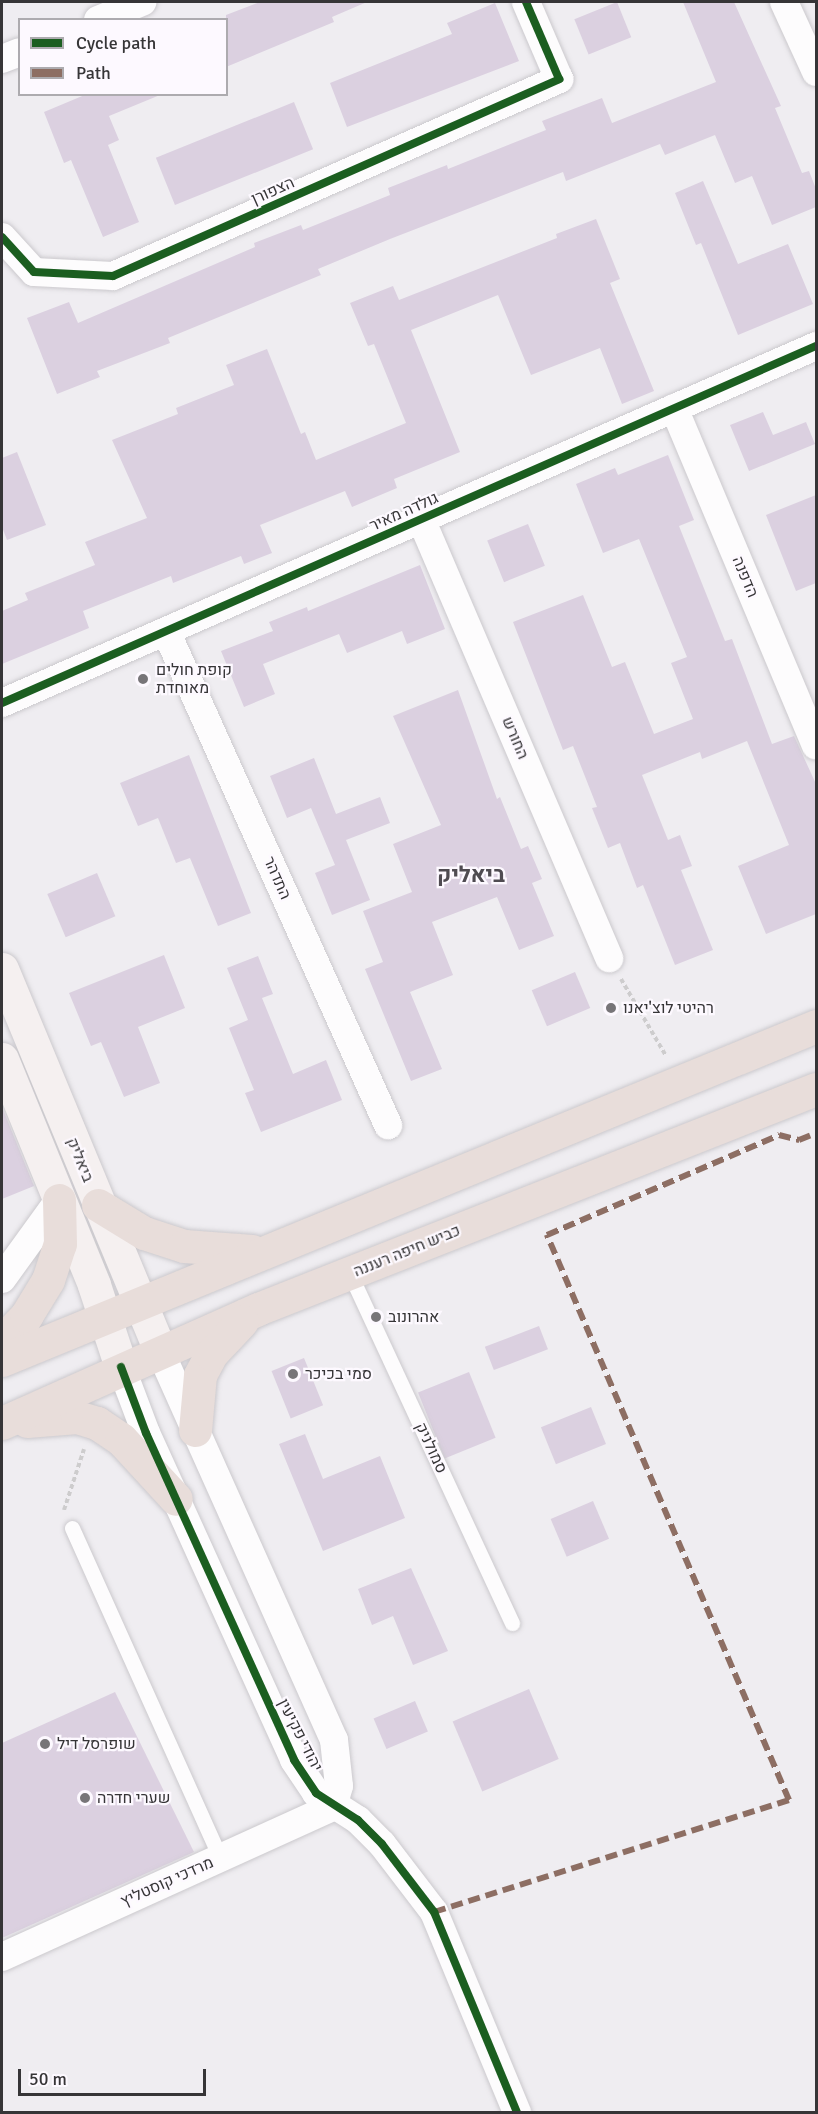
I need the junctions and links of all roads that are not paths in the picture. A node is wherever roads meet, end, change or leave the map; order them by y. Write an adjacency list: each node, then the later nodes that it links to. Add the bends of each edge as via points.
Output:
1 (142, 2): 4 (street)
2 (526, 2): 8 (street, הצפורן, via 559,79 113,276 34,272)
3 (784, 2): 7 (street)
4 (103, 18)
5 (18, 53): 6 (street)
6 (2, 59)
7 (816, 72)
8 (2, 237)
9 (816, 346): 10 (street, גולדה מאיר)
10 (674, 408): 11 (street, גולדה מאיר); 14 (street, הדפנה)
11 (421, 519): 12 (street, גולדה מאיר); 15 (street, החורש)
12 (166, 631): 13 (street, גולדה מאיר); 20 (street, התדהר)
13 (2, 703)
14 (816, 746)
15 (609, 958)
16 (2, 969): 22 (main road, ביאליק)
17 (816, 1026): 23 (highway)
18 (2, 1059): 21 (main road, ביאליק)
19 (816, 1089): 24 (highway, כביש חיפה רעננה)
20 (388, 1125)
21 (59, 1200): 25 (street); 28 (main road, ביאליק); 29 (highway, via 60,1244 48,1280 26,1316)
22 (98, 1205): 23 (highway, via 144,1233 184,1246); 26 (main road, ביאליק)
23 (266, 1251): 26 (highway)
24 (351, 1274): 27 (highway, כביש חיפה רעננה); 37 (lane, סמולניק)
25 (2, 1279)
26 (140, 1302): 28 (highway); 30 (main road, ביאליק)
27 (258, 1309): 30 (highway, כביש חיפה רעננה); 34 (highway, via 227,1336 200,1375)
28 (106, 1317): 31 (highway); 32 (main road, יהודי פקיעין)
29 (2, 1341)
30 (160, 1351): 32 (highway, כביש חיפה רעננה); 34 (street, יהודי פקיעין)
31 (2, 1359)
32 (121, 1367): 33 (highway, כביש חיפה רעננה); 35 (street, יהודי פקיעין)
33 (2, 1425): 35 (highway, via 51,1416 92,1422 121,1439)
34 (195, 1430): 38 (street, יהודי פקיעין, via 334,1740 339,1786)
35 (176, 1499): 38 (street, יהודי פקיעין, via 294,1760 316,1793)
36 (66, 1525): 39 (lane)
37 (512, 1623)
38 (333, 1807): 39 (street, מרדכי קוסטליץ); 41 (street, יהודי פקיעין, via 357,1820 382,1844 434,1912)
39 (220, 1858): 40 (street, מרדכי קוסטליץ)
40 (2, 1957)
41 (517, 2112)

